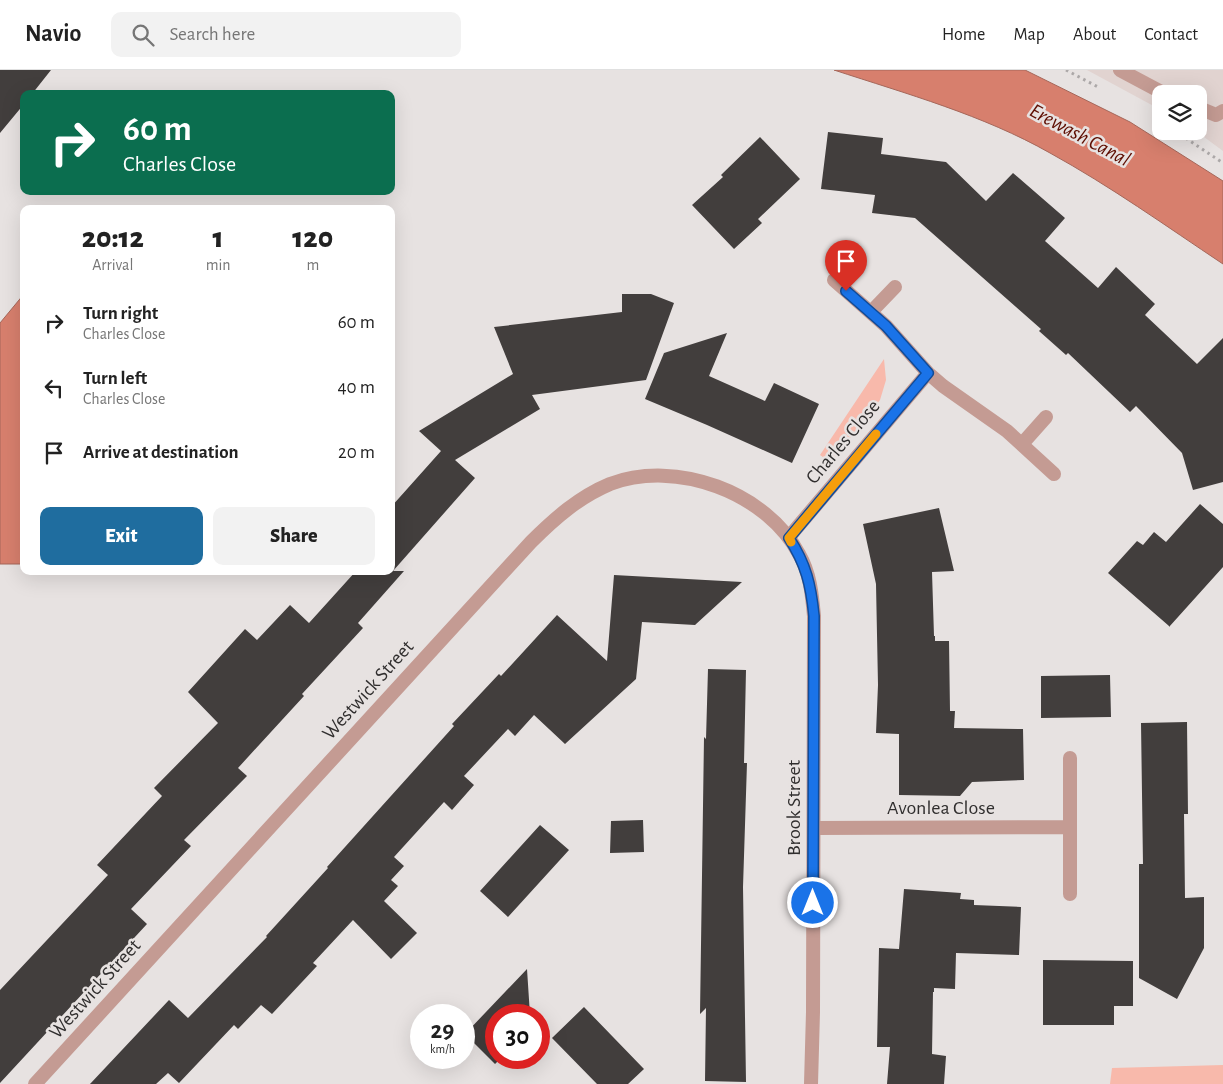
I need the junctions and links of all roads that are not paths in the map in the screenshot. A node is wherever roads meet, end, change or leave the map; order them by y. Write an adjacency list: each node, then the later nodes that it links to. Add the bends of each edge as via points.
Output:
1 (1120, 70): 2 (street)
2 (1152, 87)
3 (1207, 111): 4 (street, via 1216,115)
4 (1223, 111)
5 (834, 280): 7 (street)
6 (895, 287): 7 (street)
7 (871, 312): 8 (street)
8 (928, 373): 10 (street); 12 (street, Charles Close)
9 (1046, 417): 10 (street)
10 (1022, 444): 11 (street)
11 (1054, 474)
12 (789, 538): 15 (street, Brook Street, via 808,574 814,616); 17 (street, Westwick Street, via 772,520 741,498 692,478 665,475 638,477 612,484 582,498 553,519)
13 (1070, 758): 14 (street)
14 (1070, 827): 15 (street, Avonlea Close); 16 (street)
15 (814, 828): 18 (street, Brook Street)
16 (1070, 894)
17 (35, 1084)
18 (811, 1084)

